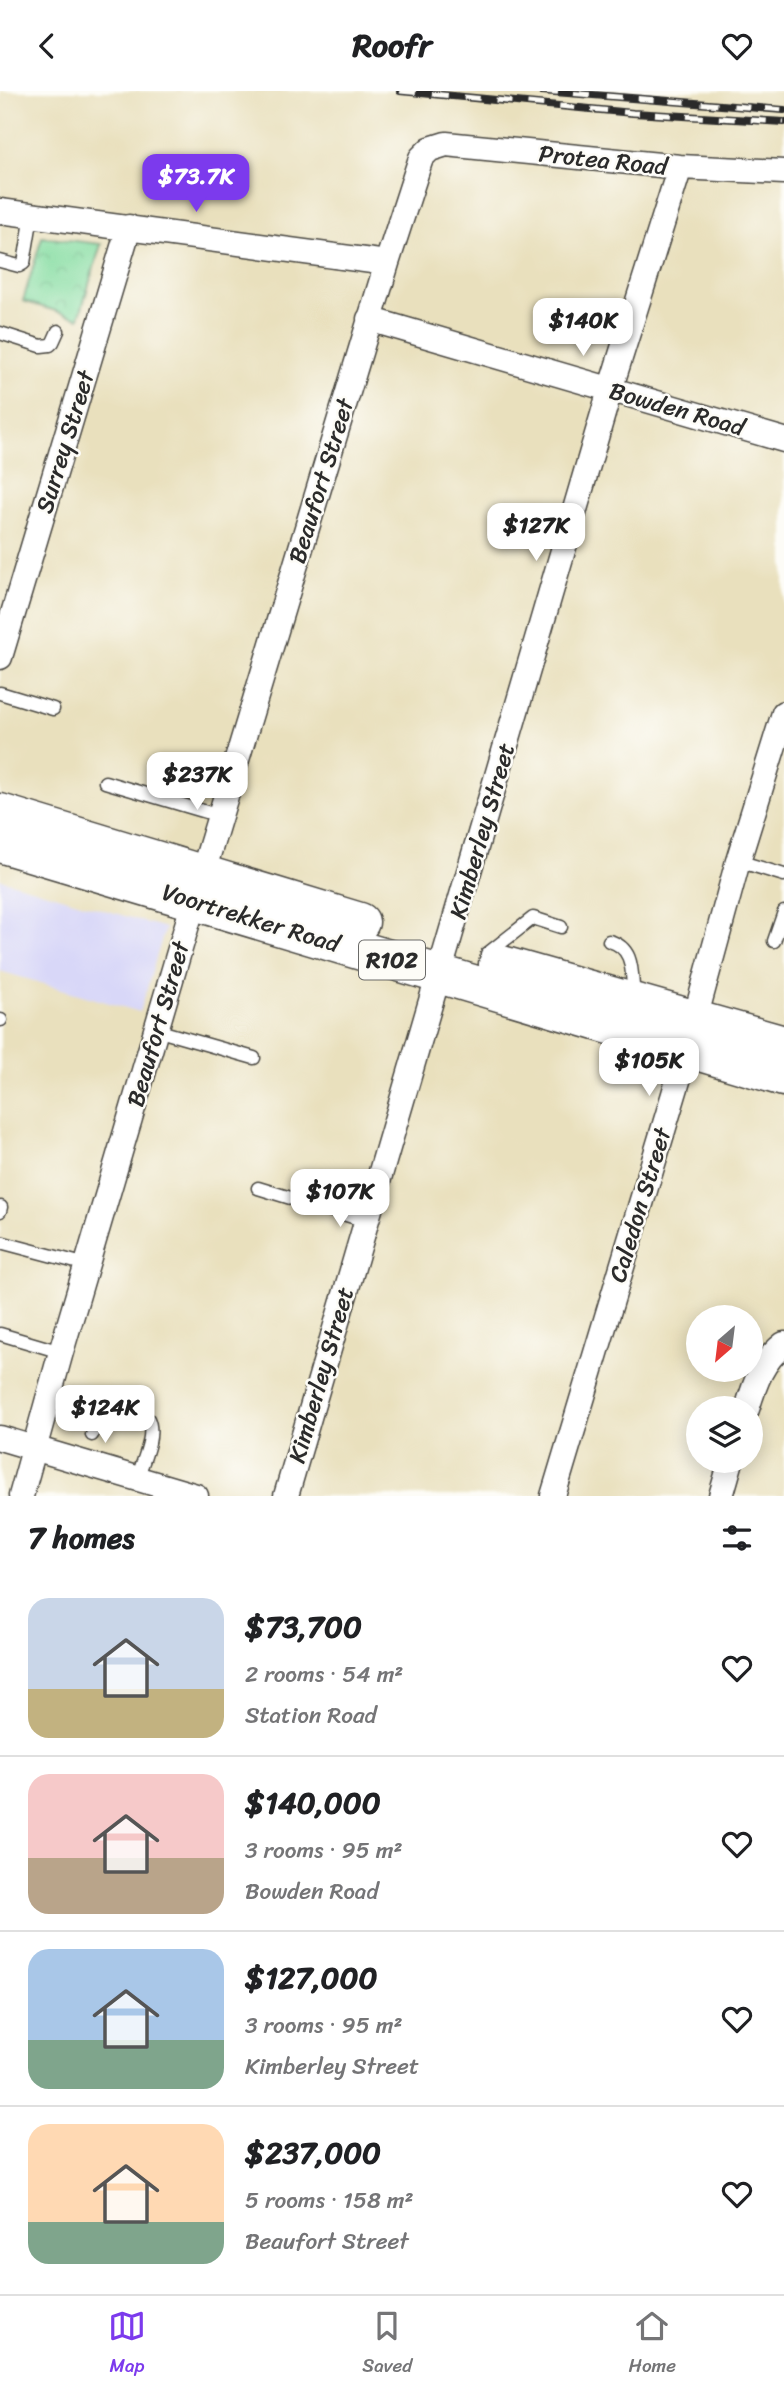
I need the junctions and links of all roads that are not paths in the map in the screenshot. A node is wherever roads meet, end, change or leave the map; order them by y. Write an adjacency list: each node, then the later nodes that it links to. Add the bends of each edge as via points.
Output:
1 (425, 153): 2 (street, Protea Road, via 446,144); 8 (street, Beaufort Street)
2 (680, 167): 3 (street, Protea Road); 12 (street, Kimberley Street)
3 (784, 172)
4 (0, 211): 5 (street)
5 (32, 215): 6 (street); 7 (lane, via 24,263)
6 (129, 227): 8 (street); 14 (street, Surrey Street)
7 (0, 261)
8 (387, 263): 9 (street, Beaufort Street)
9 (369, 319): 12 (street, Bowden Road); 20 (street, Beaufort Street)
10 (58, 331): 11 (lane, via 45,346)
11 (0, 333)
12 (610, 390): 13 (street, Bowden Road); 29 (street, Kimberley Street)
13 (784, 440)
14 (0, 657)
15 (0, 693): 16 (lane)
16 (53, 709)
17 (784, 713): 22 (street, Caledon Street)
18 (105, 782): 20 (lane)
19 (0, 813): 24 (main road, Voortrekker Road / R102)
20 (220, 816): 24 (street, Beaufort Street)
21 (0, 843): 24 (main road, Voortrekker Road / R102)
22 (738, 861): 23 (lane); 32 (street, Caledon Street)
23 (784, 875)
24 (198, 888): 29 (main road, Voortrekker Road / R102); 31 (street, Beaufort Street)
25 (784, 912): 28 (lane)
26 (562, 927): 29 (lane, via 533,918)
27 (608, 941): 30 (lane, via 622,946 629,956)
28 (775, 941)
29 (456, 961): 30 (main road, Voortrekker Road / R102); 32 (main road, Voortrekker Road / R102); 37 (street, Kimberley Street)
30 (634, 1003): 32 (main road, Voortrekker Road / R102)
31 (156, 1030): 34 (lane); 39 (street, Beaufort Street)
32 (691, 1034): 33 (main road, Voortrekker Road / R102); 35 (main road, Voortrekker Road / R102); 52 (street, Caledon Street)
33 (784, 1045)
34 (254, 1058)
35 (784, 1077)
36 (258, 1188): 37 (lane)
37 (366, 1221): 51 (street, Kimberley Street)
38 (0, 1242): 39 (lane)
39 (86, 1265): 42 (street, Beaufort Street)
40 (0, 1334): 42 (lane)
41 (784, 1344): 43 (street, via 765,1363)
42 (61, 1352): 46 (street, Beaufort Street)
43 (751, 1396)
44 (92, 1435): 48 (lane, via 103,1405 148,1419 150,1435)
45 (0, 1438): 46 (street)
46 (35, 1449): 48 (street); 49 (street, Beaufort Street)
47 (728, 1473): 53 (street)
48 (137, 1479): 50 (street)
49 (21, 1496)
50 (196, 1496)
51 (286, 1496)
52 (553, 1496)
53 (721, 1496)

